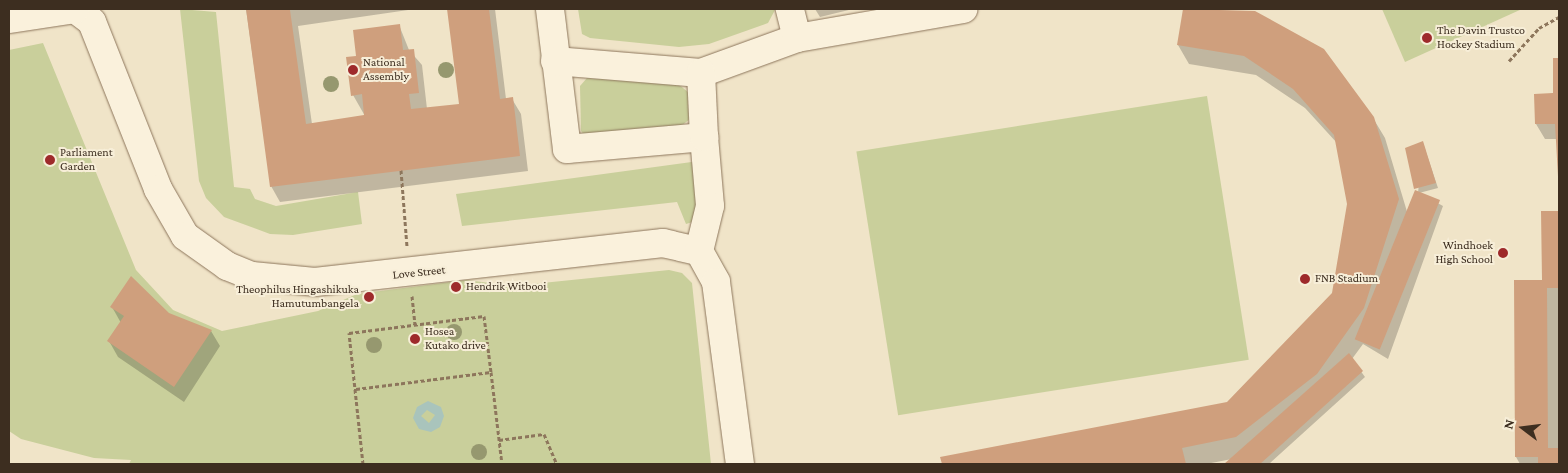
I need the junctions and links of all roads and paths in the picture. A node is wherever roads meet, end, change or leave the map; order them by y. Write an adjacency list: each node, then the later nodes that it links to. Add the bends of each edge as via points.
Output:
1 (75, 9): 6 (street, Love Street); 12 (street, Love Street, via 92,22 158,189 185,236 227,266 252,276 315,282 663,243)
2 (550, 9): 8 (street)
3 (790, 9): 7 (street)
4 (964, 9): 7 (street)
5 (1559, 17): 9 (path, via 1539,28)
6 (9, 20)
7 (798, 38): 10 (street)
8 (555, 61): 10 (street); 11 (street, via 567,149)
9 (1509, 61)
10 (701, 74): 11 (street)
11 (704, 137): 12 (street, via 710,206)
12 (699, 251): 19 (street, via 716,282)
13 (491, 372): 14 (path); 14 (path, via 484,316 350,333); 15 (path)
14 (356, 389): 16 (path)
15 (499, 440): 17 (path); 18 (path, via 544,434)
16 (363, 464)
17 (502, 464)
18 (557, 464)
19 (740, 464)

